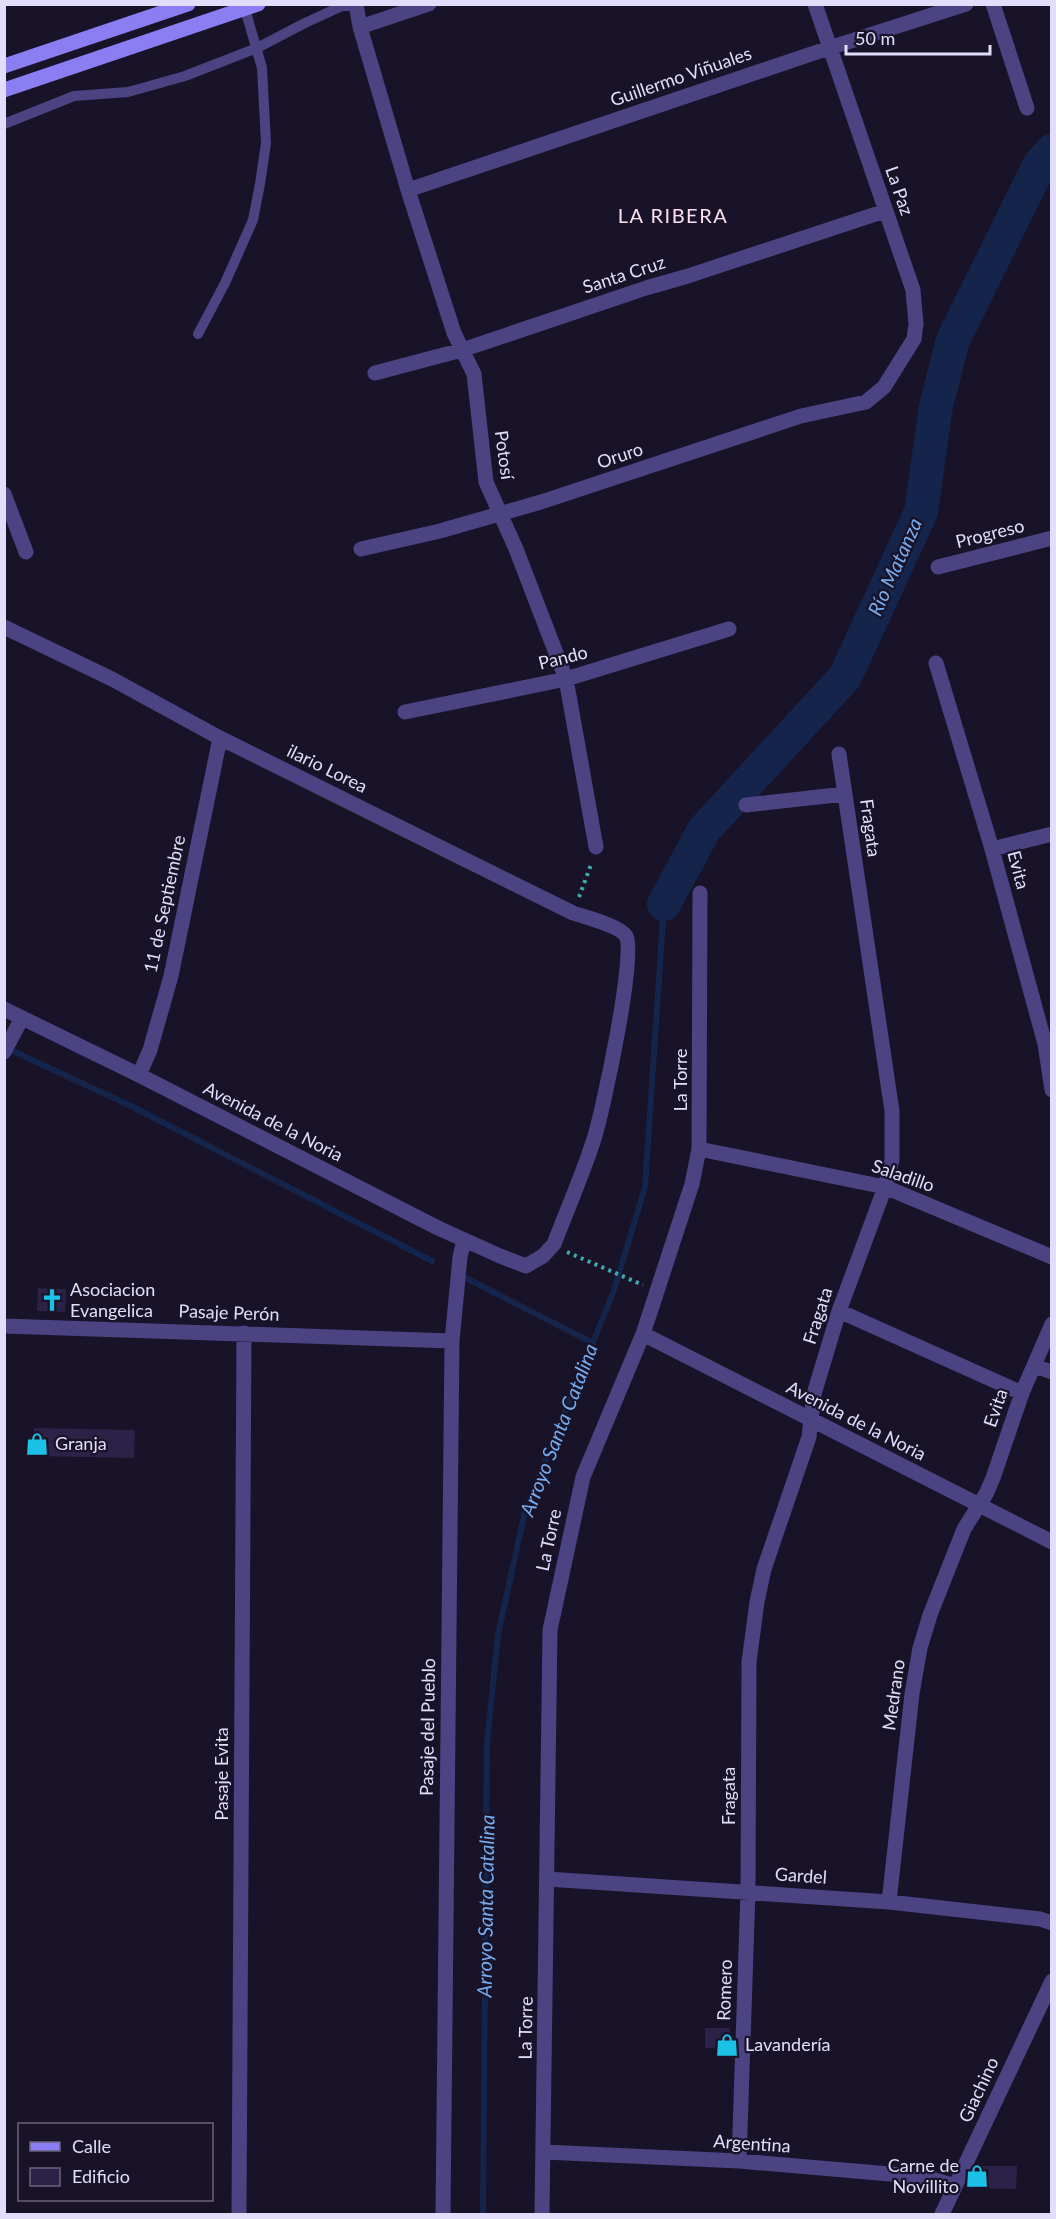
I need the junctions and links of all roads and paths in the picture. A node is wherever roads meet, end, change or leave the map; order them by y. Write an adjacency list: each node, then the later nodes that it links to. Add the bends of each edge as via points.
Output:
1 (188, 4): 11 (main road)
2 (429, 4): 8 (street)
3 (814, 4): 10 (street, La Paz)
4 (966, 4): 10 (street, Guillermo Viñuales)
5 (993, 4): 13 (street)
6 (356, 5): 8 (street, Potosí); 9 (lane, via 321,15)
7 (252, 7): 9 (lane); 12 (main road)
8 (360, 27): 15 (street, Potosí)
9 (257, 48): 14 (lane, via 185,76 128,92 74,96); 17 (lane, via 262,68 266,143 253,220)
10 (829, 48): 15 (street, Guillermo Viñuales); 16 (street, La Paz)
11 (4, 66)
12 (4, 90)
13 (1027, 108)
14 (4, 124)
15 (408, 190): 18 (street, Potosí)
16 (885, 211): 18 (street, Santa Cruz); 20 (street, La Paz, via 913,290 916,324 914,339)
17 (198, 334)
18 (462, 350): 19 (street, Santa Cruz); 22 (street, Potosí, via 474,374 486,482)
19 (375, 373)
20 (884, 387): 22 (street, Oruro, via 866,402 801,416)
21 (4, 494): 25 (street)
22 (500, 513): 24 (street, Oruro); 30 (street, Potosí)
23 (1052, 538): 26 (street, Progreso)
24 (361, 549)
25 (26, 552)
26 (938, 567)
27 (4, 627): 32 (street, ilario Lorea, via 112,679)
28 (729, 629): 30 (street, Pando)
29 (936, 663): 38 (street, Evita)
30 (566, 679): 31 (street, Pando); 37 (street, Potosí)
31 (405, 712)
32 (220, 738): 44 (street, 11 de Septiembre, via 171,976); 49 (street, ilario Lorea, via 573,913 626,935 630,944 628,968 594,1139)
33 (838, 754): 34 (street, Fragata)
34 (845, 794): 35 (street); 47 (street, Fragata, via 892,1111 892,1160)
35 (746, 806)
36 (1052, 834): 38 (street)
37 (596, 847): 40 (path)
38 (992, 849): 45 (street, Evita, via 1045,1044)
39 (700, 893): 46 (street, La Torre)
40 (578, 899)
41 (4, 1009): 42 (street, Avenida de la Noria)
42 (22, 1018): 43 (street); 44 (street, Avenida de la Noria)
43 (4, 1052)
44 (139, 1075): 48 (street, Avenida de la Noria)
45 (1052, 1090)
46 (699, 1149): 47 (street, Saladillo); 56 (street, La Torre, via 692,1184)
47 (885, 1187): 50 (street, Saladillo); 52 (street, Fragata)
48 (464, 1240): 49 (street, Avenida de la Noria, via 526,1266); 57 (street, Pasaje del Pueblo)
49 (554, 1244): 51 (path)
50 (1052, 1257)
51 (637, 1282)
52 (839, 1311): 60 (street); 61 (street, Fragata, via 814,1394)
53 (1052, 1324): 58 (street, Evita)
54 (4, 1326): 55 (street, Pasaje Perón)
55 (244, 1333): 57 (street, Pasaje Perón); 72 (street, Pasaje Evita)
56 (643, 1334): 61 (street, Avenida de la Noria); 64 (street, La Torre, via 583,1477 550,1630)
57 (452, 1341): 73 (street, Pasaje del Pueblo)
58 (1034, 1366): 59 (street); 60 (street, Evita)
59 (1052, 1372)
60 (1022, 1393): 62 (street, Evita, via 993,1478)
61 (812, 1420): 62 (street, Avenida de la Noria); 65 (street, Fragata, via 757,1602 749,1662)
62 (979, 1505): 63 (street, Avenida de la Noria); 66 (street, Medrano, via 964,1529 920,1648)
63 (1052, 1542)
64 (547, 1879): 65 (street, Gardel); 69 (street, La Torre)
65 (748, 1892): 66 (street, Gardel); 70 (street, Romero)
66 (889, 1902): 67 (street, Gardel)
67 (1052, 1923)
68 (1052, 1981): 71 (street, Giachino)
69 (544, 2152): 70 (street, Argentina); 74 (street, La Torre)
70 (739, 2162): 71 (street, Argentina, via 925,2177)
71 (955, 2186): 75 (street, Giachino)
72 (239, 2214)
73 (443, 2214)
74 (542, 2214)
75 (942, 2214)

